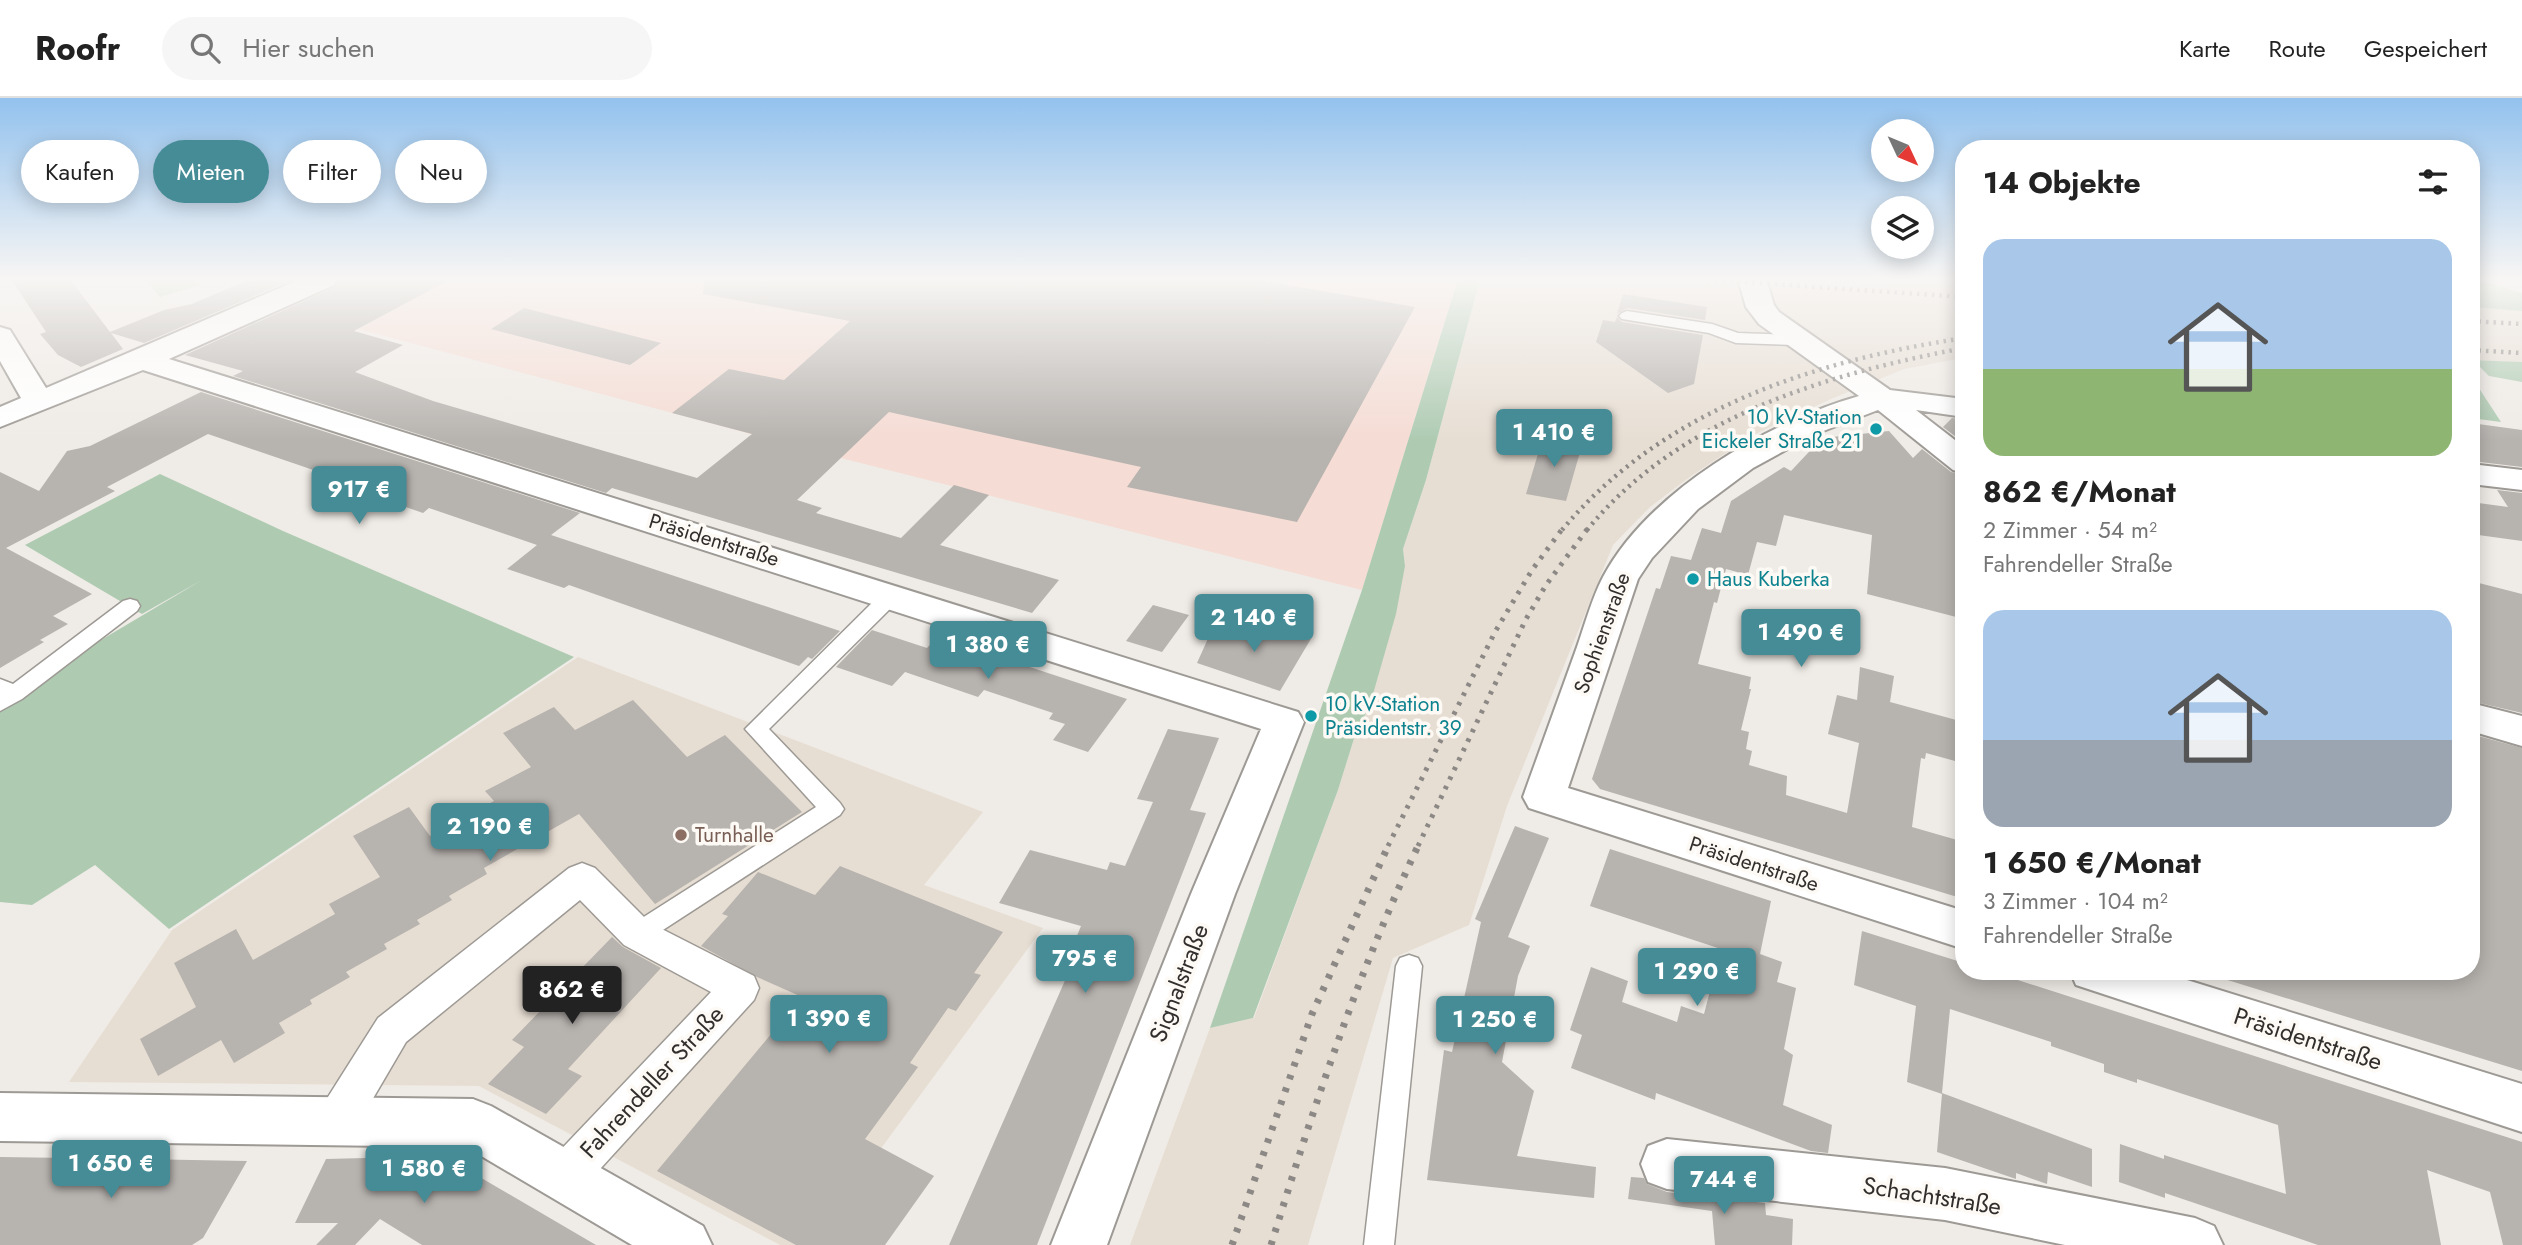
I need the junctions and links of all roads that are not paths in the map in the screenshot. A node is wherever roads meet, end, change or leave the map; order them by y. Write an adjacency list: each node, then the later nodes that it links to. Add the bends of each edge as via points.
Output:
1 (204, 333): 6 (street)
2 (1721, 333): 5 (lane, via 1736,338)
3 (1789, 333): 5 (street)
4 (0, 336): 8 (street)
5 (1797, 340): 7 (street)
6 (142, 360): 8 (street); 14 (street, Präsidentstraße)
7 (1884, 400): 9 (street); 11 (street); 20 (street, Sophienstraße, via 1809,425 1737,463 1639,547 1619,578)
8 (39, 402): 10 (street)
9 (1955, 407)
10 (0, 418)
11 (1955, 456)
12 (2480, 475): 13 (street)
13 (2522, 480)
14 (891, 596): 18 (street, Präsidentstraße); 22 (lane, via 757,729 832,809)
15 (130, 606): 16 (lane)
16 (5, 695)
17 (2480, 719): 19 (street)
18 (1284, 722): 31 (street, Signalstraße)
19 (2522, 731)
20 (1544, 797): 21 (street, Präsidentstraße)
21 (1955, 927)
22 (638, 934): 27 (street, Fahrendeller Straße, via 582,878 392,1030); 29 (street, Fahrendeller Straße, via 740,988)
23 (1409, 966): 32 (lane)
24 (2127, 980): 25 (street, Präsidentstraße)
25 (2522, 1108)
26 (0, 1117): 27 (street, Fahrendeller Straße)
27 (336, 1122): 29 (street, Fahrendeller Straße, via 474,1123)
28 (1667, 1164): 33 (street, Schachtstraße, via 1945,1194)
29 (565, 1176): 30 (street, Fahrendeller Straße)
30 (684, 1245)
31 (1079, 1245)
32 (1379, 1245)
33 (2195, 1245)

